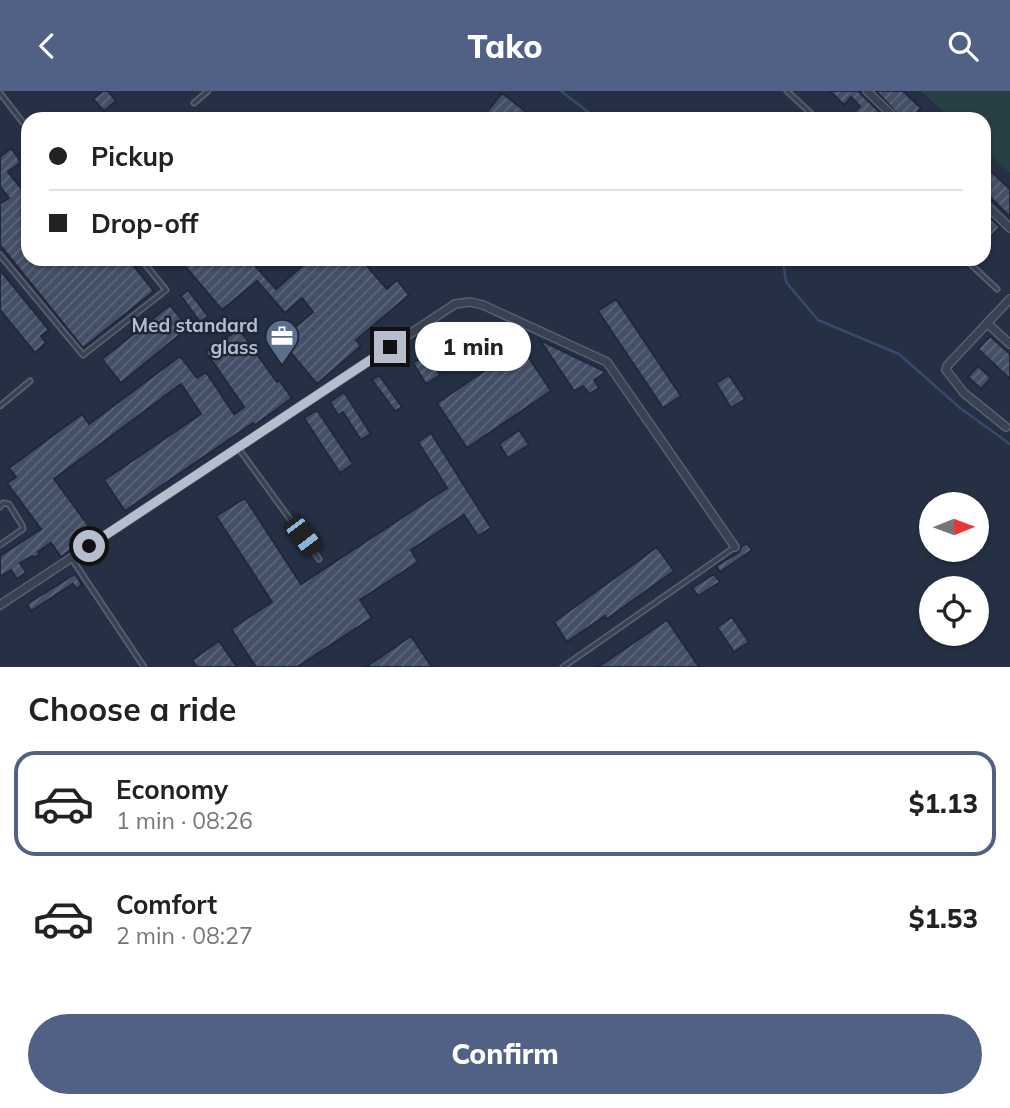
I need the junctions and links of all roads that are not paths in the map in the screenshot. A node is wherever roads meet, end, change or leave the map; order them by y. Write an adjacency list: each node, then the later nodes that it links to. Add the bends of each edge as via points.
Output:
1 (208, 91): 5 (lane)
2 (787, 91): 6 (lane)
3 (867, 91): 7 (street)
4 (0, 92): 8 (lane)
5 (194, 103)
6 (810, 112)
7 (889, 112)
8 (21, 120)
9 (991, 210): 10 (street)
10 (1010, 228)
11 (0, 254): 12 (lane, via 83,355 166,290)
12 (147, 266)
13 (972, 266): 14 (lane)
14 (997, 289)
15 (1010, 299): 16 (street)
16 (987, 323): 17 (street); 20 (street, via 946,370 964,393)
17 (1010, 344)
18 (30, 381): 19 (lane)
19 (0, 406)
20 (1006, 427)
21 (237, 447): 24 (street, via 455,304 470,302 607,362); 25 (street); 26 (lane)
22 (0, 507): 23 (lane, via 9,504 23,525)
23 (0, 545)
24 (735, 547): 29 (lane)
25 (71, 557): 27 (street); 28 (lane)
26 (319, 559)
27 (0, 605)
28 (144, 667)
29 (563, 667)

